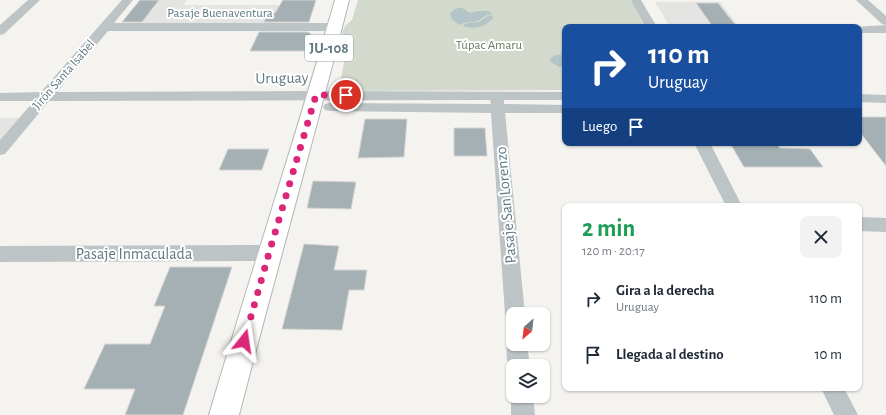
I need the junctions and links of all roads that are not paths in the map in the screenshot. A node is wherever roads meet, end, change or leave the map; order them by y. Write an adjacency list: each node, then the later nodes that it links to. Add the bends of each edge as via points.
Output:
1 (35, 0): 12 (street)
2 (128, 0): 8 (street, Jirón Santa Isabel)
3 (342, 0): 9 (main road, JU-108)
4 (636, 0): 7 (street)
5 (861, 0): 6 (street)
6 (886, 22)
7 (649, 24)
8 (106, 27): 9 (street, Pasaje Buenaventura); 15 (street, Jirón Santa Isabel)
9 (335, 27): 18 (main road, JU-108)
10 (862, 29): 11 (street)
11 (886, 29)
12 (0, 31)
13 (562, 96): 19 (street, Uruguay)
14 (0, 97): 15 (street, Uruguay)
15 (46, 98): 18 (street, Uruguay); 23 (street, Jirón Santa Isabel)
16 (862, 98): 17 (street)
17 (886, 99)
18 (314, 101): 19 (street, Uruguay); 23 (street, Uruguay); 30 (main road, JU-108)
19 (497, 103): 24 (street, Uruguay); 32 (street, Pasaje San Lorenzo)
20 (862, 108): 21 (street)
21 (886, 108)
22 (0, 109): 23 (street, Uruguay)
23 (35, 109): 26 (street, Jirón Santa Isabel)
24 (562, 109)
25 (704, 146): 27 (street)
26 (0, 150)
27 (732, 203)
28 (862, 224): 29 (street)
29 (886, 224)
30 (269, 253): 31 (street, Pasaje Inmaculada); 35 (main road, JU-108)
31 (0, 254)
32 (514, 307)
33 (834, 391): 37 (street)
34 (522, 403): 36 (street)
35 (224, 415)
36 (523, 415)
37 (846, 415)

